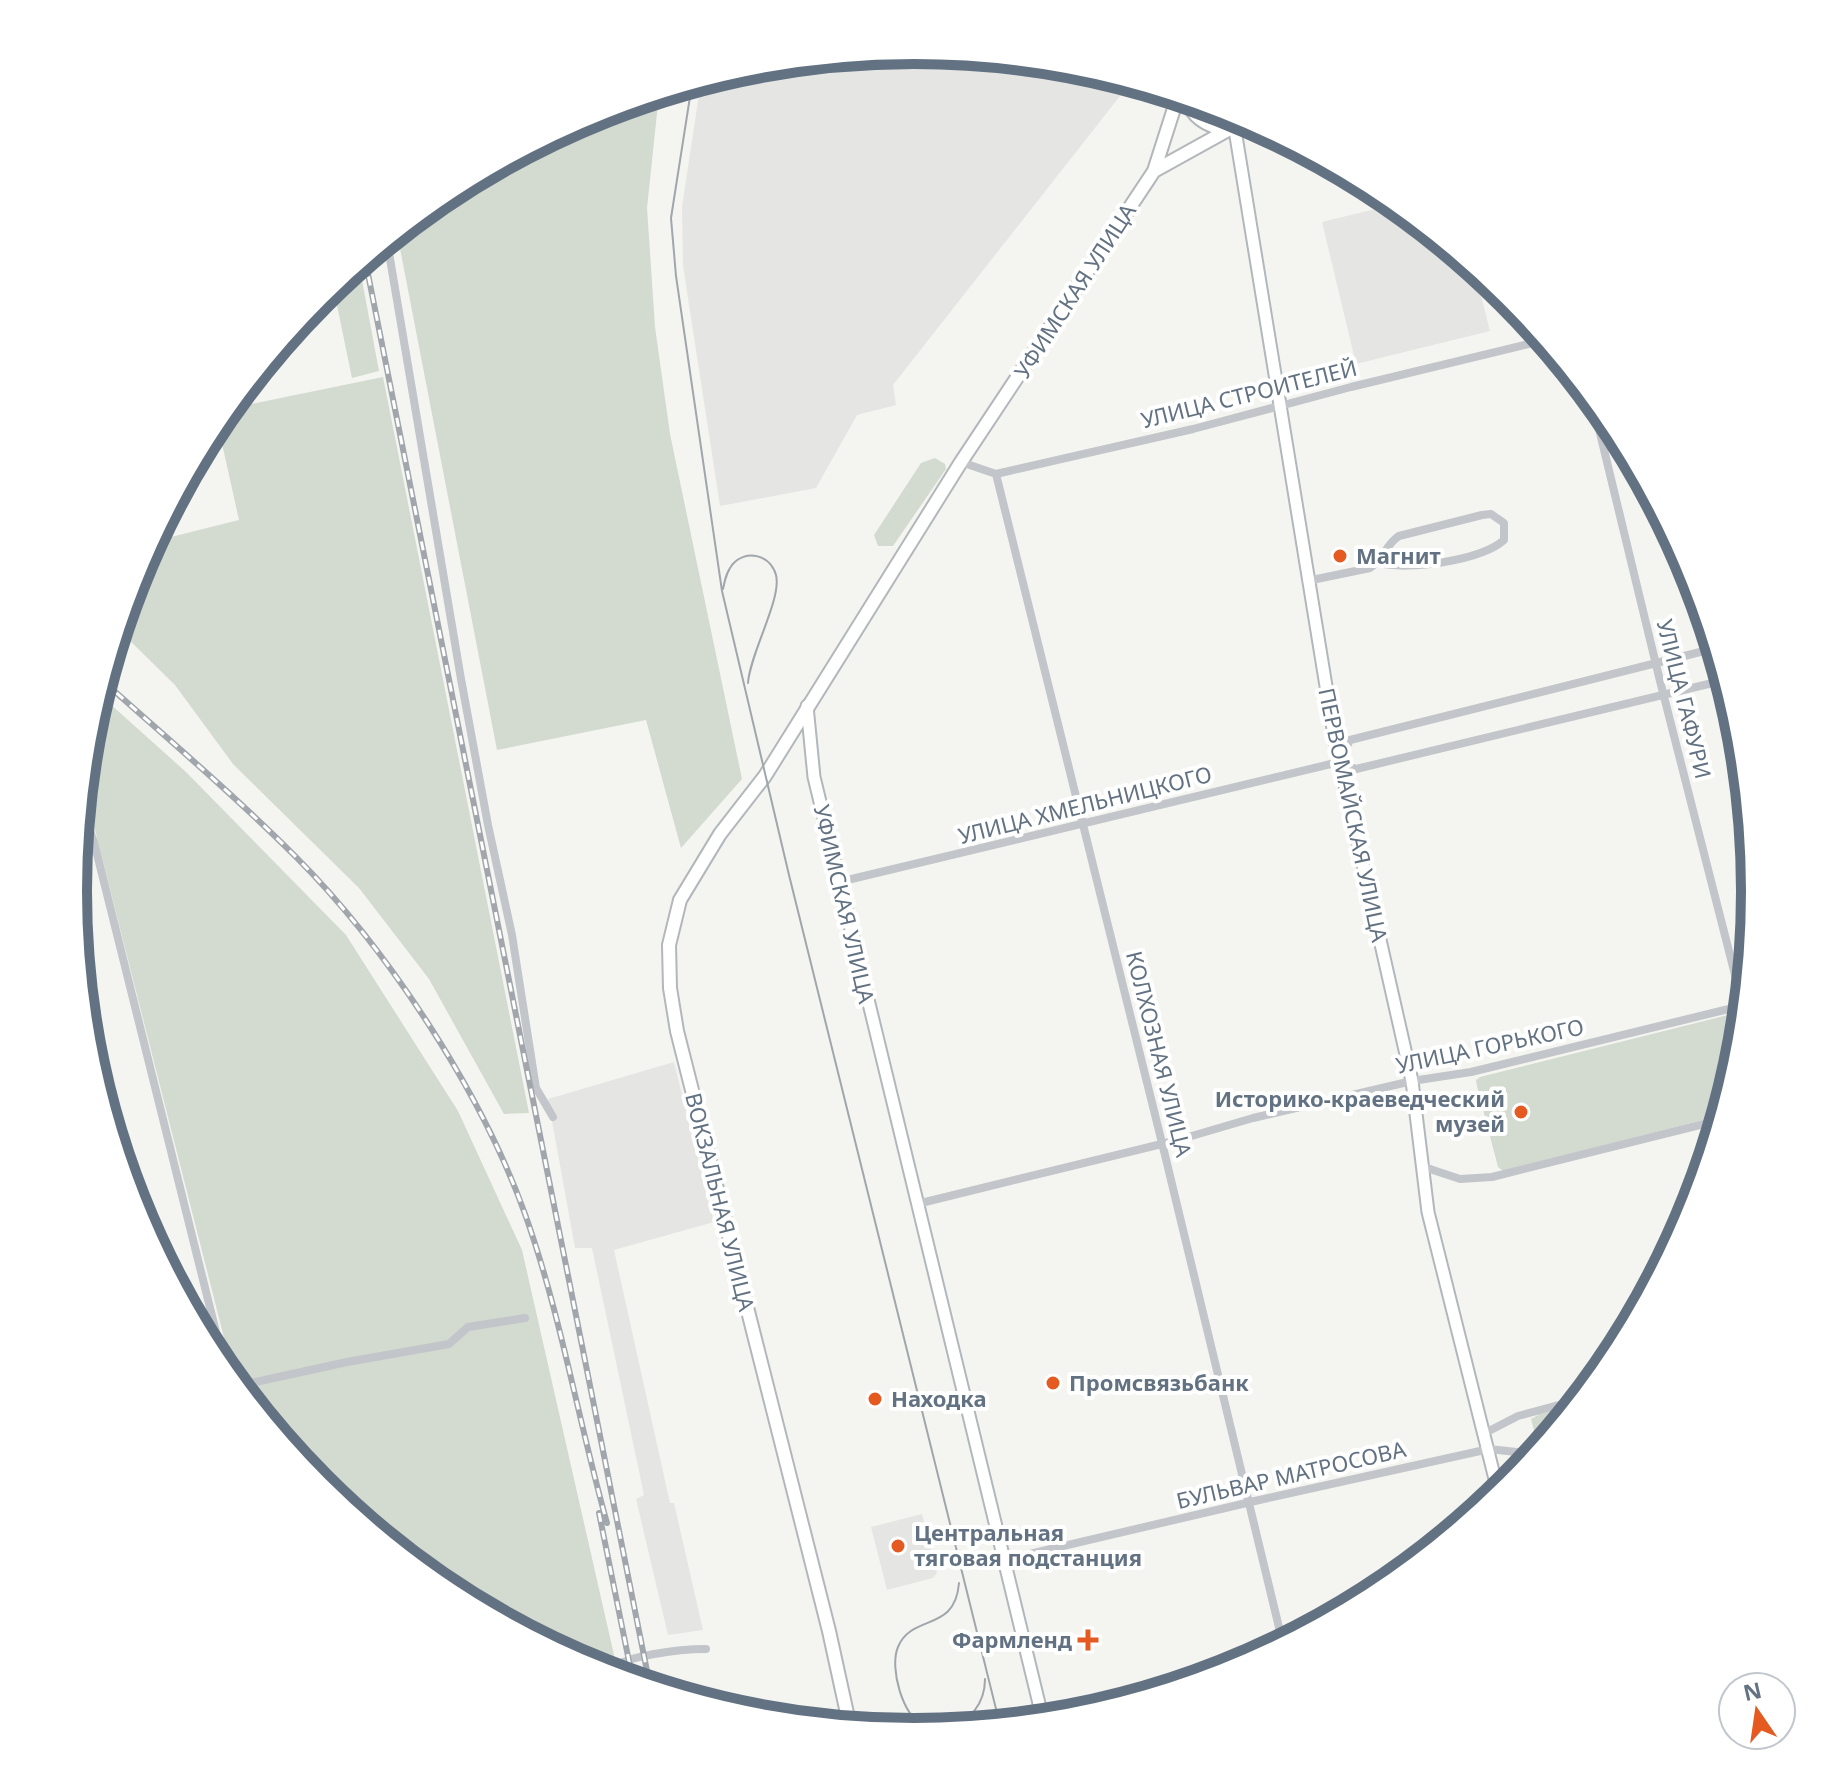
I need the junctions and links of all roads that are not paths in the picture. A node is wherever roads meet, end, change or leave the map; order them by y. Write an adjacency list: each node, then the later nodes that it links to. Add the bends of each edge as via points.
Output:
1 (1175, 106): 6 (main road)
2 (1193, 113): 3 (main road, via 1204,123)
3 (1227, 125)
4 (1236, 129): 6 (main road)
5 (1242, 132): 9 (street, ПЕРВОМАЙСКАЯ УЛИЦА)
6 (1154, 171): 11 (main road, УФИМСКАЯ УЛИЦА)
7 (389, 253): 27 (street, via 536,1088)
8 (1534, 343): 9 (street, УЛИЦА СТРОИТЕЛЕЙ)
9 (1281, 406): 12 (street, УЛИЦА СТРОИТЕЛЕЙ); 14 (street, ПЕРВОМАЙСКАЯ УЛИЦА)
10 (1598, 426): 16 (street, УЛИЦА ГАФУРИ)
11 (961, 462): 12 (street); 19 (main road, УФИМСКАЯ УЛИЦА)
12 (996, 474): 21 (street, КОЛХОЗНАЯ УЛИЦА)
13 (1379, 563): 13 (street, via 1389,542 1399,536 1482,515 1491,514 1504,523 1504,540 1484,551 1418,566); 14 (street)
14 (1307, 581): 20 (street, ПЕРВОМАЙСКАЯ УЛИЦА)
15 (1706, 651): 16 (street)
16 (1658, 664): 18 (street, УЛИЦА ГАФУРИ); 20 (street, via 1350,740)
17 (1715, 682): 18 (street, УЛИЦА ХМЕЛЬНИЦКОГО)
18 (1663, 694): 20 (street, УЛИЦА ХМЕЛЬНИЦКОГО, via 1356,769); 24 (street, УЛИЦА ГАФУРИ)
19 (807, 706): 23 (street, УФИМСКАЯ УЛИЦА, via 814,777); 46 (main road, ВОКЗАЛЬНАЯ УЛИЦА, via 680,900 669,945 670,988)
20 (1339, 762): 21 (street, УЛИЦА ХМЕЛЬНИЦКОГО); 26 (street, ПЕРВОМАЙСКАЯ УЛИЦА)
21 (1083, 823): 23 (street, УЛИЦА ХМЕЛЬНИЦКОГО); 29 (street, КОЛХОЗНАЯ УЛИЦА)
22 (90, 830): 33 (street)
23 (839, 882): 31 (street, УФИМСКАЯ УЛИЦА)
24 (1737, 980)
25 (1733, 1010): 26 (street, УЛИЦА ГОРЬКОГО, via 1471,1072)
26 (1412, 1081): 29 (street, УЛИЦА ГОРЬКОГО); 30 (street, ПЕРВОМАЙСКАЯ УЛИЦА)
27 (553, 1117)
28 (1709, 1123): 30 (street, via 1492,1177 1460,1179)
29 (1161, 1144): 31 (street, УЛИЦА ГОРЬКОГО); 40 (street, КОЛХОЗНАЯ УЛИЦА)
30 (1424, 1167): 36 (street, ПЕРВОМАЙСКАЯ УЛИЦА, via 1428,1212)
31 (917, 1204): 41 (street, УФИМСКАЯ УЛИЦА)
32 (525, 1318): 34 (street, via 468,1327 449,1344)
33 (217, 1336)
34 (249, 1383)
35 (1564, 1404): 36 (street, via 1518,1416)
36 (1485, 1433): 37 (street, ПЕРВОМАЙСКАЯ УЛИЦА)
37 (1489, 1449): 38 (street, БУЛЬВАР МАТРОСОВА); 39 (street, ПЕРВОМАЙСКАЯ УЛИЦА); 40 (street, БУЛЬВАР МАТРОСОВА)
38 (1523, 1453)
39 (1496, 1481)
40 (1248, 1502): 41 (street, БУЛЬВАР МАТРОСОВА); 42 (street, КОЛХОЗНАЯ УЛИЦА)
41 (1004, 1560): 45 (street, УФИМСКАЯ УЛИЦА)
42 (1280, 1634)
43 (706, 1649): 44 (street, via 671,1649)
44 (618, 1664)
45 (1040, 1709)
46 (848, 1716)

